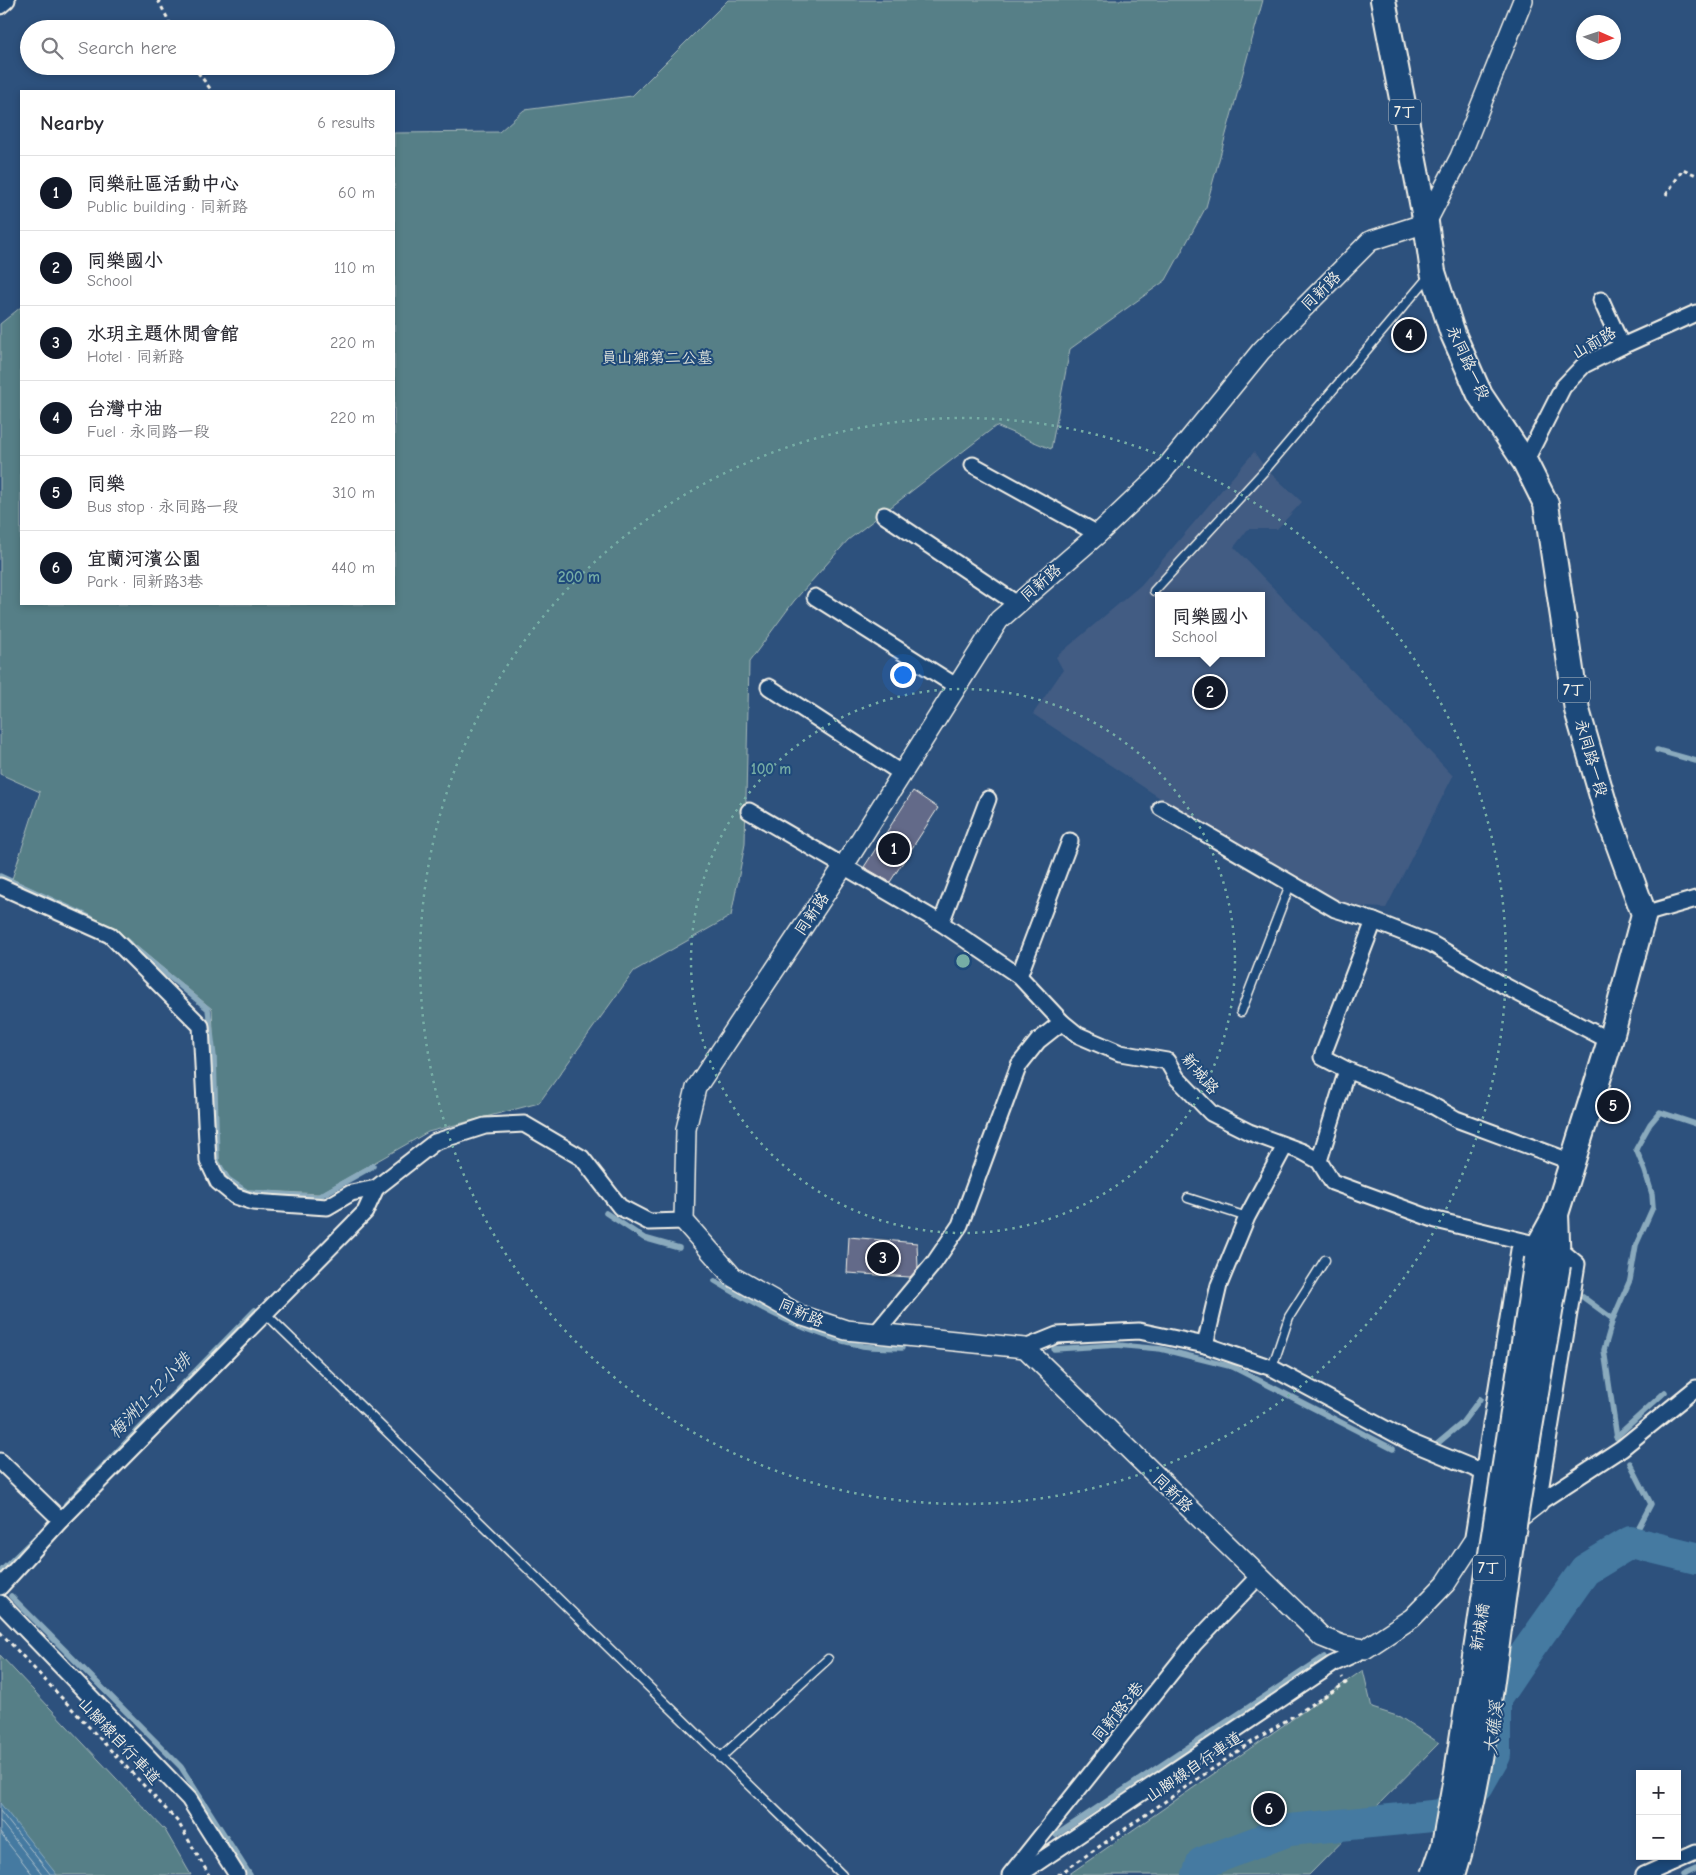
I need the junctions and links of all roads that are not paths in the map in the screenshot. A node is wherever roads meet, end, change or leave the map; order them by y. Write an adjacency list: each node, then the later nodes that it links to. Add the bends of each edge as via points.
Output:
1 (7, 0): 4 (street)
2 (1383, 0): 5 (main road, 7丁)
3 (1523, 0): 5 (street, via 1460,157)
4 (0, 6)
5 (1426, 223): 6 (main road, 永同路一段 / 7丁); 13 (street, 同新路, via 1370,240 1261,351 1160,475)
6 (1433, 272): 10 (main road, 永同路一段 / 7丁, via 1453,334 1480,395); 14 (lane, via 1266,469)
7 (1601, 300): 9 (street)
8 (1696, 313): 9 (street, 山前路)
9 (1622, 346): 10 (street, 山前路, via 1584,365 1563,386)
10 (1525, 462): 28 (main road, 永同路一段 / 7丁, via 1546,504 1577,710 1607,813)
11 (973, 465): 13 (street)
12 (884, 515): 16 (street)
13 (1098, 534): 16 (street, 同新路)
14 (1154, 591)
15 (815, 597): 17 (street)
16 (1017, 604): 17 (street, 同新路, via 999,620)
17 (956, 686): 19 (street, 同新路)
18 (769, 687): 19 (street)
19 (901, 773): 24 (street, 同新路)
20 (988, 799): 30 (street)
21 (1161, 808): 25 (street)
22 (749, 811): 24 (street, 新城路)
23 (1070, 841): 31 (street)
24 (843, 867): 30 (street, 新城路); 42 (street, 同新路, via 696,1088 686,1129)
25 (1291, 882): 29 (street, via 1335,909); 32 (lane)
26 (0, 886): 39 (street, via 110,935 201,1026 208,1161 218,1182 235,1196 253,1202 327,1207 350,1193)
27 (1696, 899): 28 (street)
28 (1644, 914): 34 (main road, 7丁)
29 (1374, 921): 34 (street, via 1432,944); 35 (street, via 1322,1057)
30 (941, 923): 31 (street, 新城路)
31 (1019, 976): 33 (street, 新城路)
32 (1241, 1012)
33 (1062, 1022): 36 (street, 新城路, via 1078,1035 1120,1053 1166,1060 1177,1078 1211,1113); 46 (street, via 1038,1041 1019,1065 960,1225 934,1263)
34 (1610, 1041): 38 (main road, 7丁)
35 (1347, 1070): 37 (street); 38 (street, via 1428,1103 1456,1119)
36 (1285, 1146): 37 (street, 新城路); 41 (street)
37 (1319, 1161): 43 (street, via 1332,1182 1436,1220)
38 (1572, 1162): 43 (main road, 7丁)
39 (376, 1188): 42 (street, via 435,1142 485,1126 524,1124 582,1158 620,1207 649,1222); 45 (street, via 365,1212)
40 (1188, 1198): 41 (lane)
41 (1247, 1217): 47 (street, via 1219,1285)
42 (684, 1221): 46 (street, 同新路, via 733,1278 800,1315 846,1330)
43 (1548, 1254): 52 (street, via 1519,1250); 53 (street, via 1577,1264); 67 (main road, 新城橋 / 7丁, bridge, via 1444,1846); 68 (main road, 新城橋 / 7丁, bridge, via 1478,1772)
44 (1326, 1260): 49 (lane, via 1289,1316)
45 (265, 1314): 54 (street); 61 (lane)
46 (876, 1333): 48 (street, 同新路)
47 (1205, 1345): 48 (street, via 1139,1331 1057,1335); 49 (street)
48 (1025, 1348): 56 (street, 同新路)
49 (1272, 1368): 52 (street, via 1410,1442)
50 (1696, 1388): 53 (street, via 1622,1448)
51 (0, 1460): 54 (street)
52 (1483, 1472): 55 (street)
53 (1538, 1503): 55 (street, via 1507,1527)
54 (61, 1520): 57 (street)
55 (1472, 1543): 59 (street, via 1446,1583 1412,1618)
56 (1259, 1576): 59 (street, 同新路, via 1322,1637); 65 (street, 同新路3巷, via 1194,1644)
57 (0, 1587)
58 (0, 1603): 63 (street, via 190,1799)
59 (1365, 1649): 66 (street, via 1334,1664)
60 (828, 1659): 61 (lane)
61 (720, 1758): 64 (lane)
62 (1696, 1852): 69 (street)
63 (237, 1875)
64 (842, 1875)
65 (1010, 1875)
66 (1019, 1875)
67 (1434, 1875)
68 (1452, 1875)
69 (1644, 1875)

